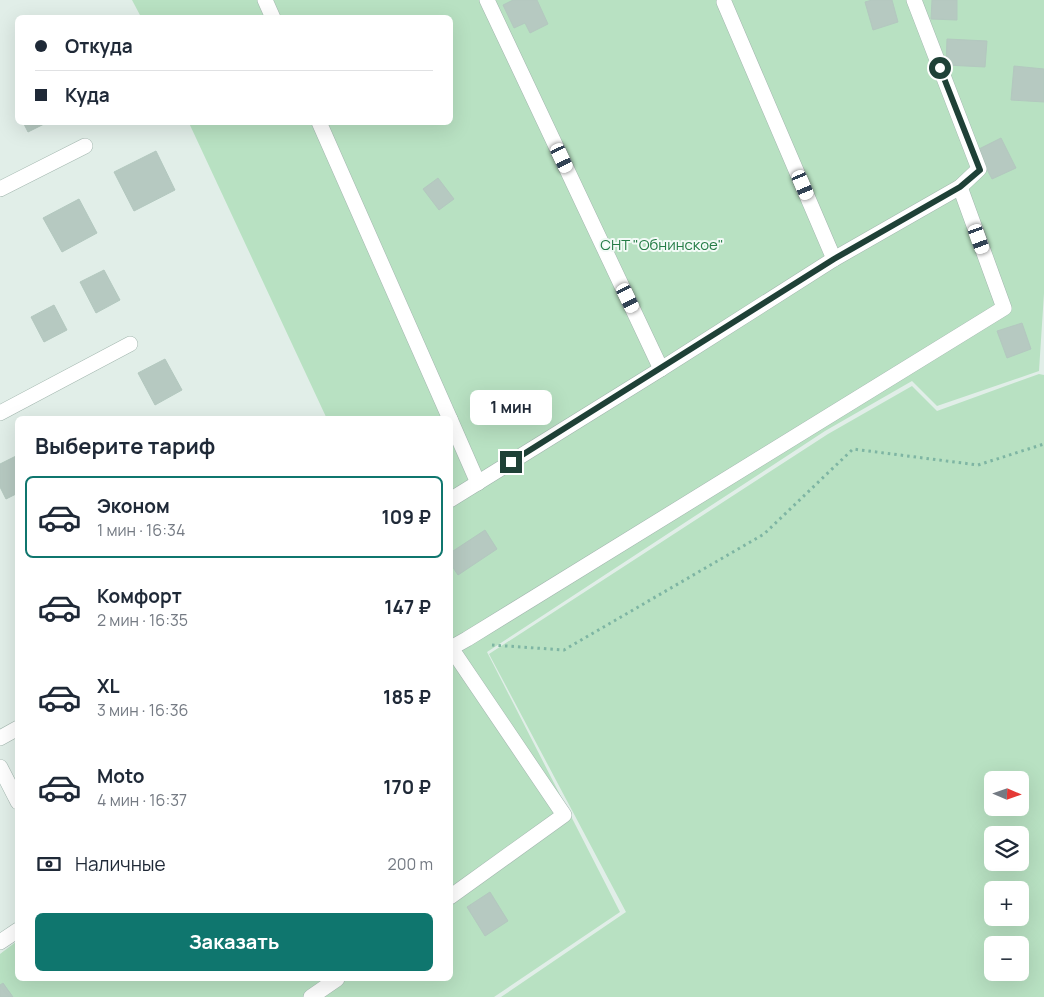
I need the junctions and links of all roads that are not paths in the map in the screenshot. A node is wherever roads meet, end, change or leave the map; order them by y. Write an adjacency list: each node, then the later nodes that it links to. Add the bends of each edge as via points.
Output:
1 (265, 0): 5 (street)
2 (487, 0): 12 (street)
3 (914, 0): 8 (street, via 980,170)
4 (724, 2): 10 (street)
5 (272, 15)
6 (320, 125): 14 (street)
7 (85, 146): 9 (street)
8 (960, 187): 10 (street); 18 (street, via 1004,308)
9 (0, 189)
10 (834, 259): 12 (street)
11 (130, 344): 13 (street)
12 (661, 368): 16 (street)
13 (0, 413)
14 (449, 416)
15 (453, 426): 16 (street)
16 (478, 483): 17 (street)
17 (453, 498)
18 (453, 646)
19 (453, 650): 24 (street, via 564,815)
20 (15, 730): 21 (street)
21 (0, 738)
22 (0, 767): 23 (street)
23 (15, 796)
24 (453, 895)
25 (15, 932): 26 (street)
26 (0, 942)
27 (334, 981): 28 (street)
28 (311, 997)

